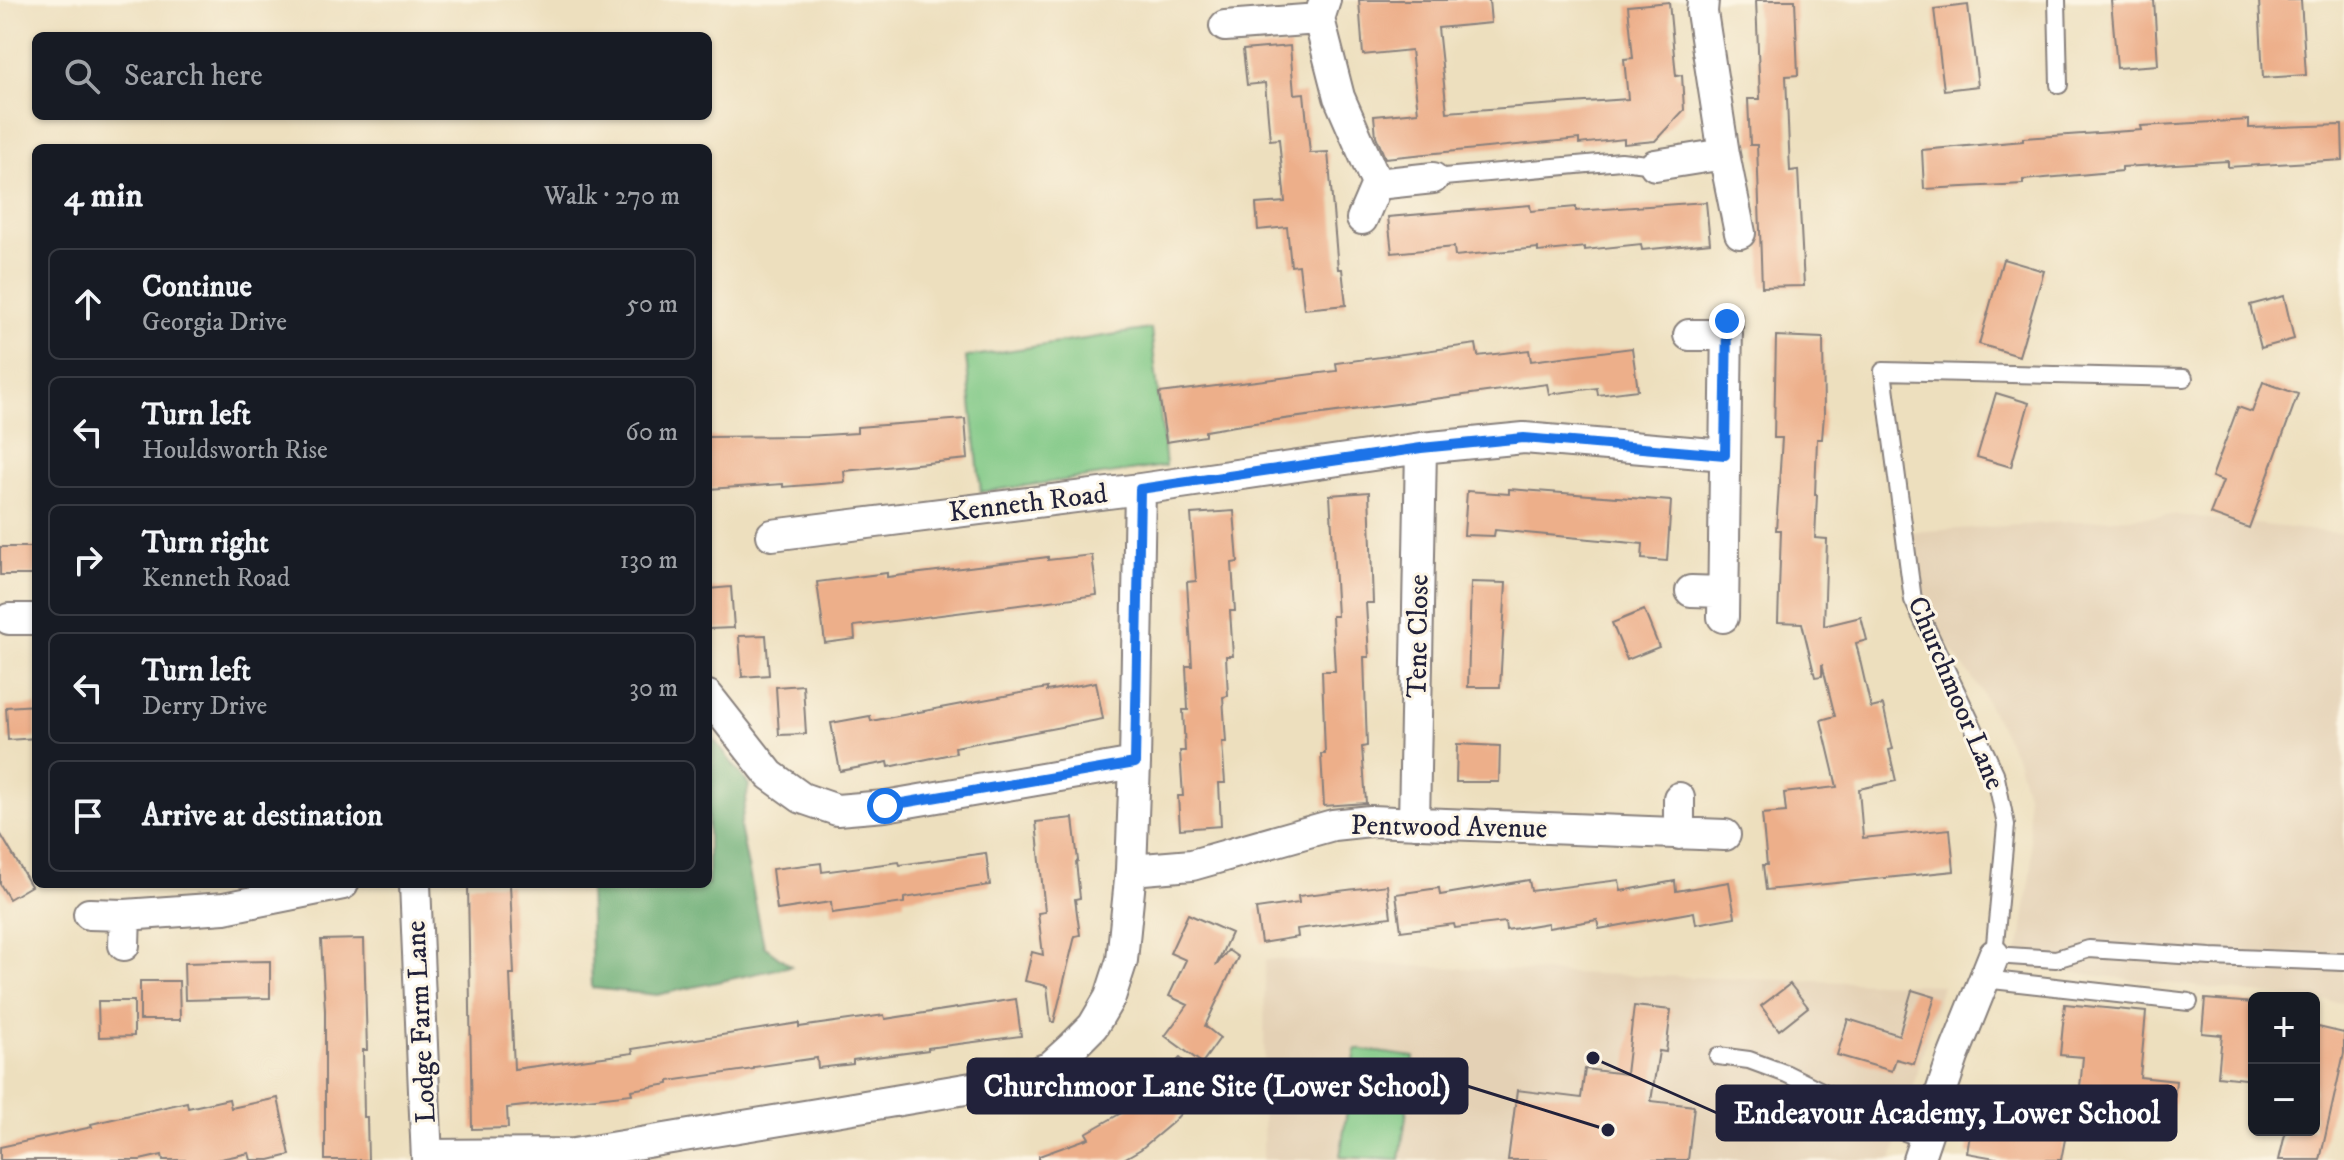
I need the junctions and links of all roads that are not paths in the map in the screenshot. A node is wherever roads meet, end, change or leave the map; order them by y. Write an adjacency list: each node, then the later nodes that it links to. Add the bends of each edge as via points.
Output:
1 (1703, 0): 6 (street)
2 (2057, 0): 5 (lane)
3 (1322, 10): 4 (street); 9 (street, via 1339,97)
4 (1225, 26)
5 (2059, 85)
6 (1724, 154): 7 (street); 11 (street)
7 (1655, 165): 8 (lane, via 1621,161)
8 (1433, 178): 9 (street)
9 (1377, 184): 10 (street)
10 (1362, 219)
11 (1740, 233)
12 (1689, 335): 15 (street, via 1727,328)
13 (2184, 378): 30 (lane, Churchmoor Lane, via 1883,371 1913,600 1995,773 2006,825)
14 (1421, 448): 15 (street, Kenneth Road, via 1524,438); 16 (street, Kenneth Road); 22 (street, Tene Close)
15 (1725, 455): 18 (street, via 1723,605)
16 (1140, 489): 17 (street, Kenneth Road, via 803,545); 20 (street)
17 (772, 535)
18 (1691, 591)
19 (712, 701): 20 (street, via 770,775 802,798 837,810)
20 (1135, 763): 25 (street)
21 (1679, 798): 23 (street)
22 (1414, 823): 23 (street, Pentwood Avenue); 25 (street, Pentwood Avenue, via 1333,825 1192,865)
23 (1679, 834): 24 (street, Pentwood Avenue)
24 (1725, 835)
25 (1131, 870): 34 (street, via 1122,960 1110,997 1093,1026 1072,1047 1050,1067 1019,1080 574,1154)
26 (323, 888): 28 (street, via 125,930)
27 (415, 888): 34 (street, Lodge Farm Lane)
28 (89, 914)
29 (2344, 962): 30 (lane, via 2089,949)
30 (1989, 967): 31 (lane); 33 (street, Churchmoor Lane)
31 (2189, 1002)
32 (1718, 1056): 33 (lane, via 1787,1074 1902,1131)
33 (1921, 1150)
34 (427, 1157)

